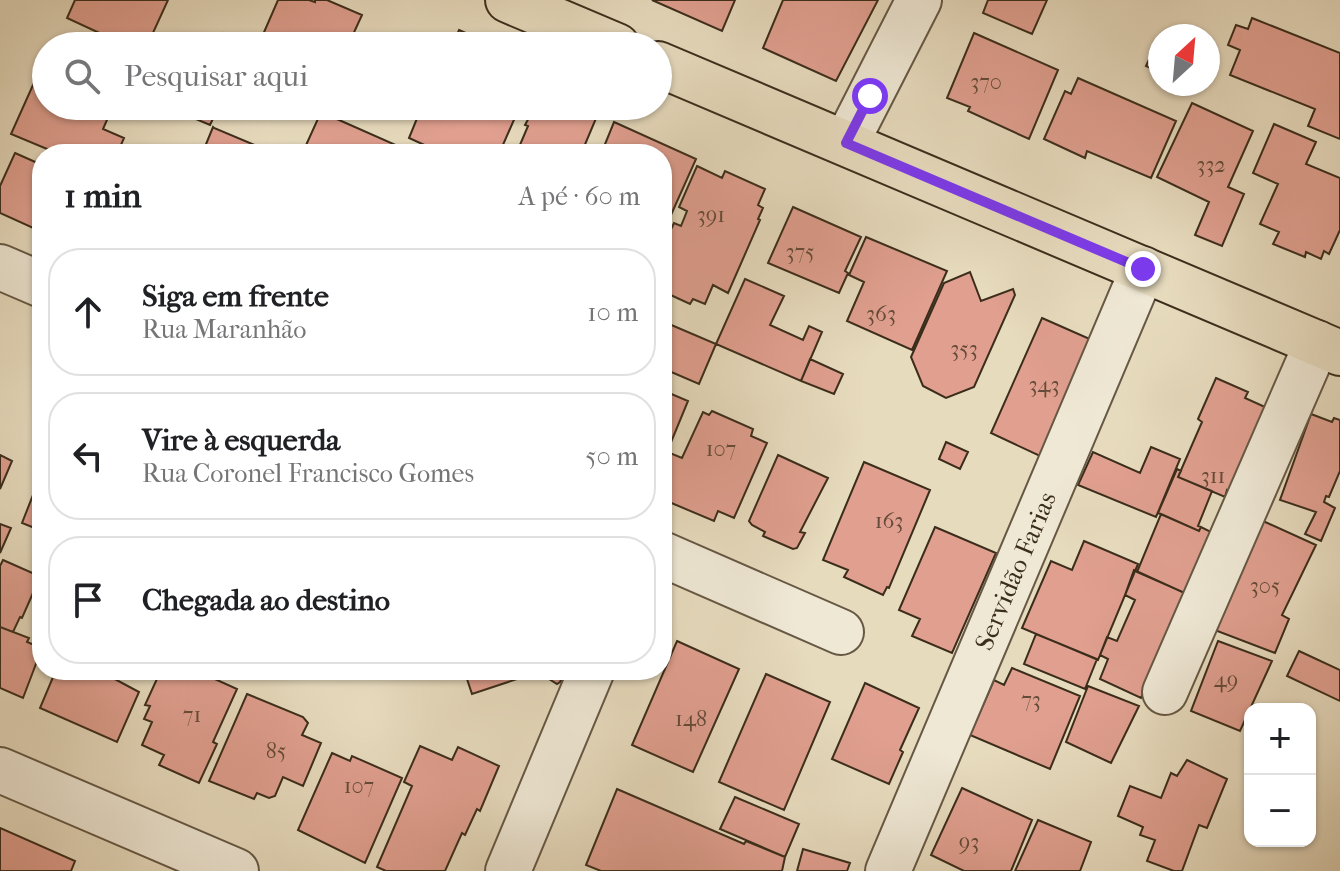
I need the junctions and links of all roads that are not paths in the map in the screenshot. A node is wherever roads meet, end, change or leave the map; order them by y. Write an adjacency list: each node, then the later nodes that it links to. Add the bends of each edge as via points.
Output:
1 (508, 0): 3 (main road)
2 (919, 0): 5 (street)
3 (584, 32)
4 (672, 70): 5 (main road)
5 (846, 143): 7 (main road)
6 (0, 267): 8 (street)
7 (1143, 269): 9 (main road); 17 (street, Servidão Farias)
8 (32, 281)
9 (1328, 348): 13 (street)
10 (672, 558): 11 (street)
11 (841, 632)
12 (588, 680): 16 (street)
13 (1165, 692)
14 (0, 770): 15 (street)
15 (236, 871)
16 (508, 871)
17 (888, 871)

